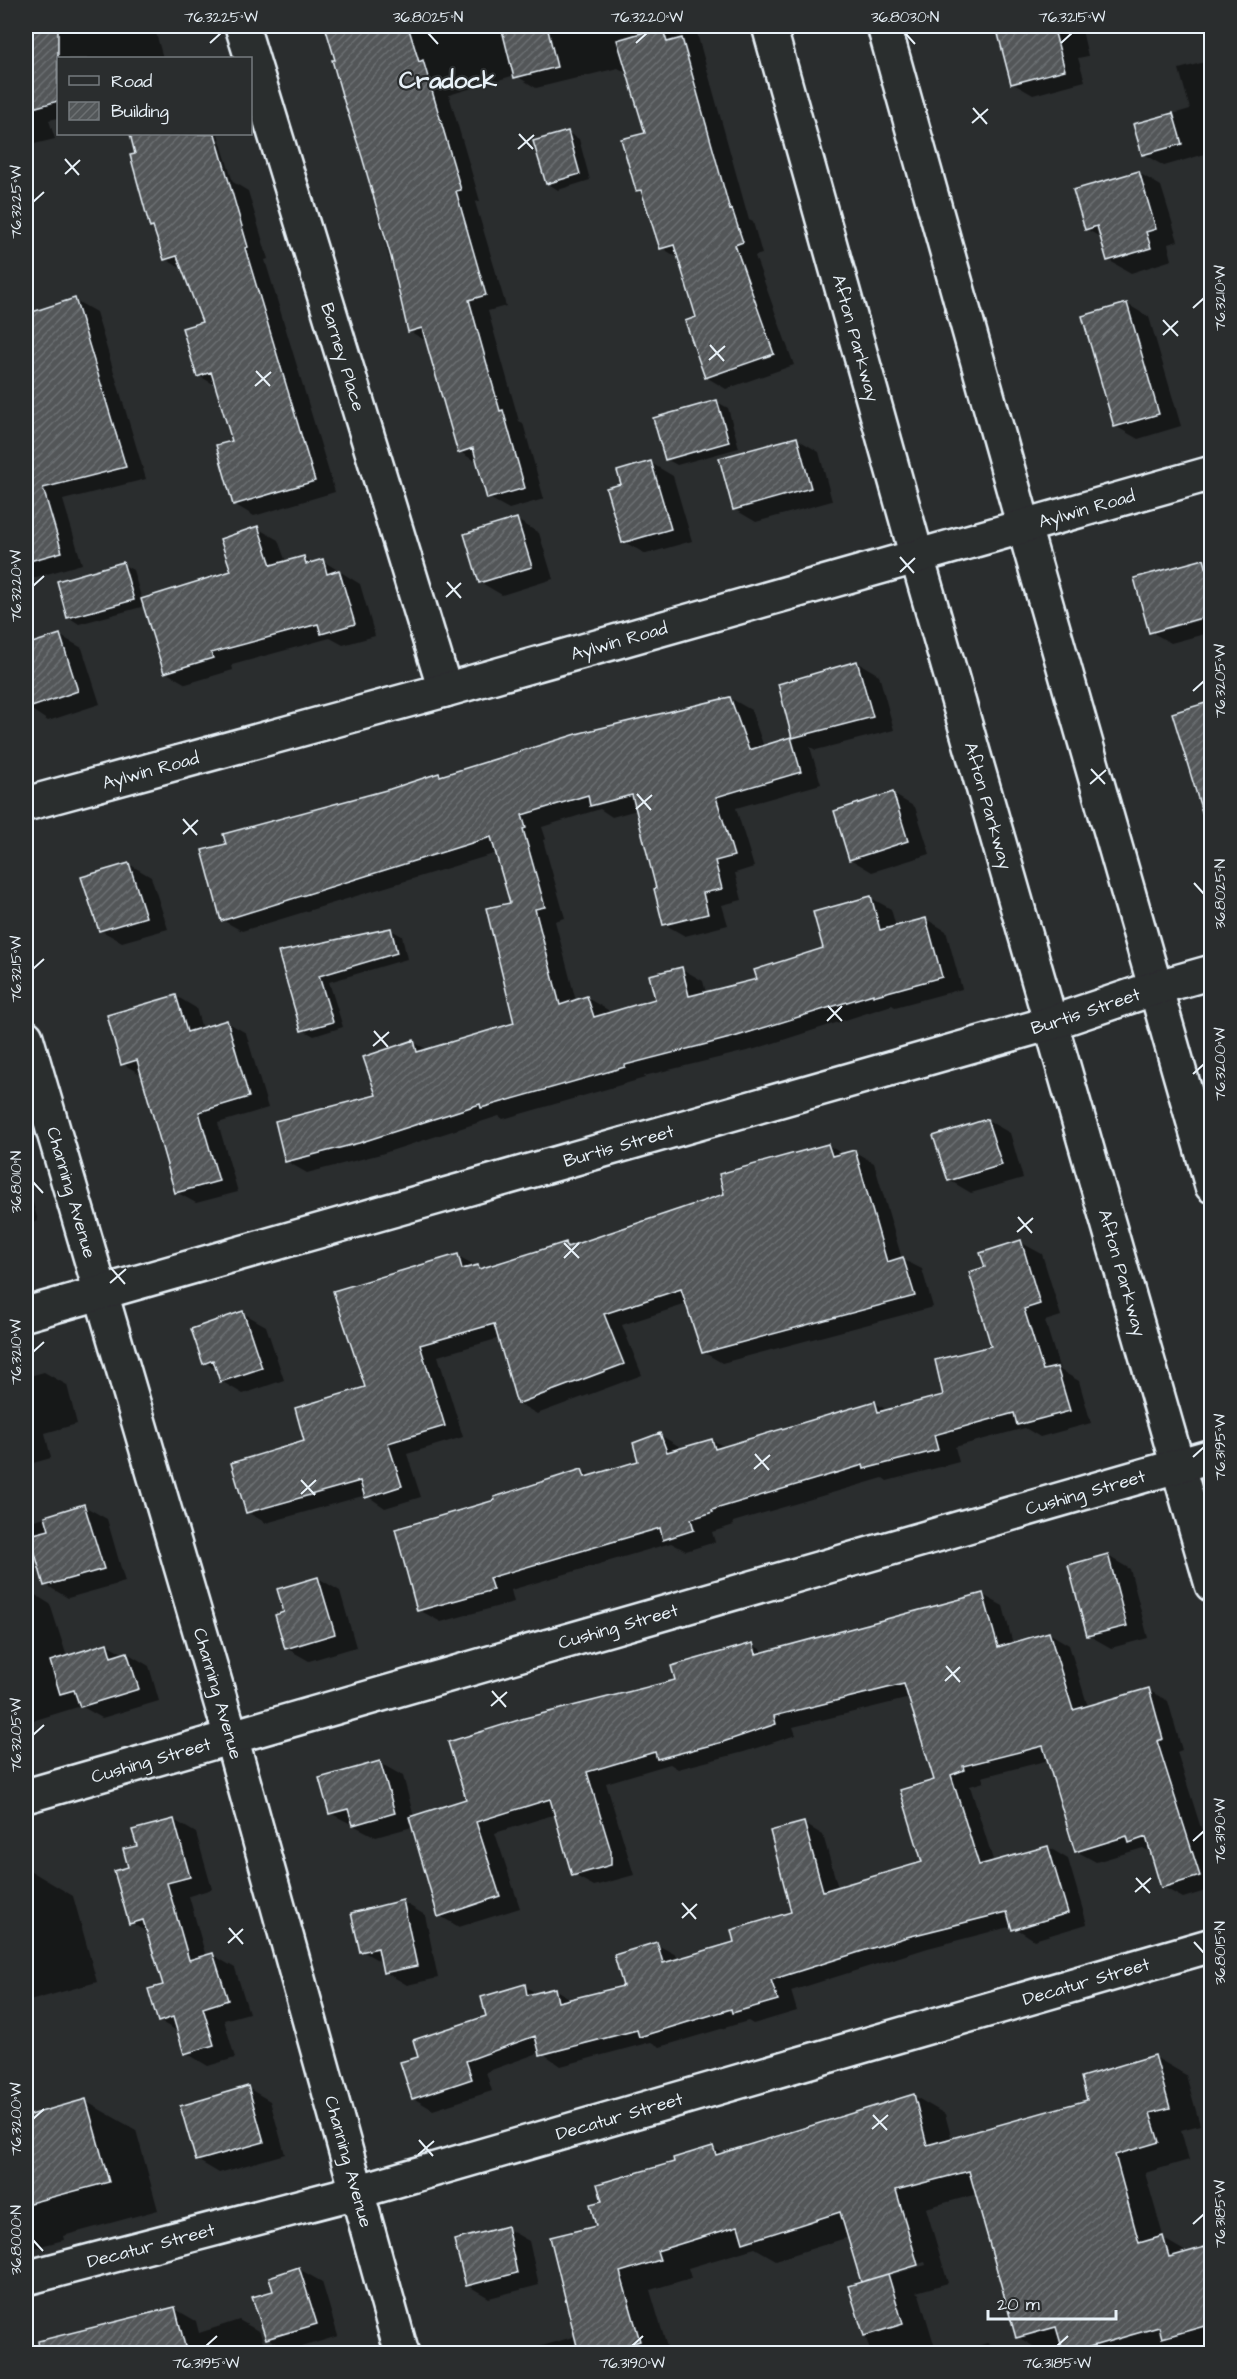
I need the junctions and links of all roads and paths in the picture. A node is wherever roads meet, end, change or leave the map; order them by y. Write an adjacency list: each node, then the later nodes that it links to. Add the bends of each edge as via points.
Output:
1 (242, 26): 4 (street, Barney Place)
2 (769, 26): 8 (street, Afton Parkway)
3 (884, 26): 7 (street)
4 (251, 57)
5 (252, 59): 9 (street, Barney Place)
6 (1212, 473): 7 (street, Aylwin Road)
7 (1024, 527): 8 (street, Aylwin Road); 12 (street)
8 (917, 557): 9 (street, Aylwin Road); 13 (street, Afton Parkway)
9 (445, 690): 10 (street, Aylwin Road)
10 (26, 804)
11 (1212, 972): 12 (street, Burtis Street)
12 (1155, 988): 13 (street, Burtis Street); 15 (street)
13 (1051, 1023): 16 (street, Burtis Street); 19 (street, Afton Parkway)
14 (26, 1037): 16 (street, Channing Avenue)
15 (1212, 1186)
16 (101, 1293): 17 (street, Burtis Street); 21 (street, Channing Avenue)
17 (26, 1314)
18 (1212, 1456): 19 (street, Cushing Street)
19 (1177, 1465): 20 (street, Afton Parkway); 21 (street, Cushing Street)
20 (1212, 1585)
21 (231, 1737): 22 (street, Cushing Street); 24 (street, Channing Avenue)
22 (26, 1796)
23 (1212, 1945): 24 (street, Decatur Street)
24 (356, 2192): 25 (street, Decatur Street); 26 (street, Channing Avenue)
25 (26, 2278)
26 (402, 2354)

